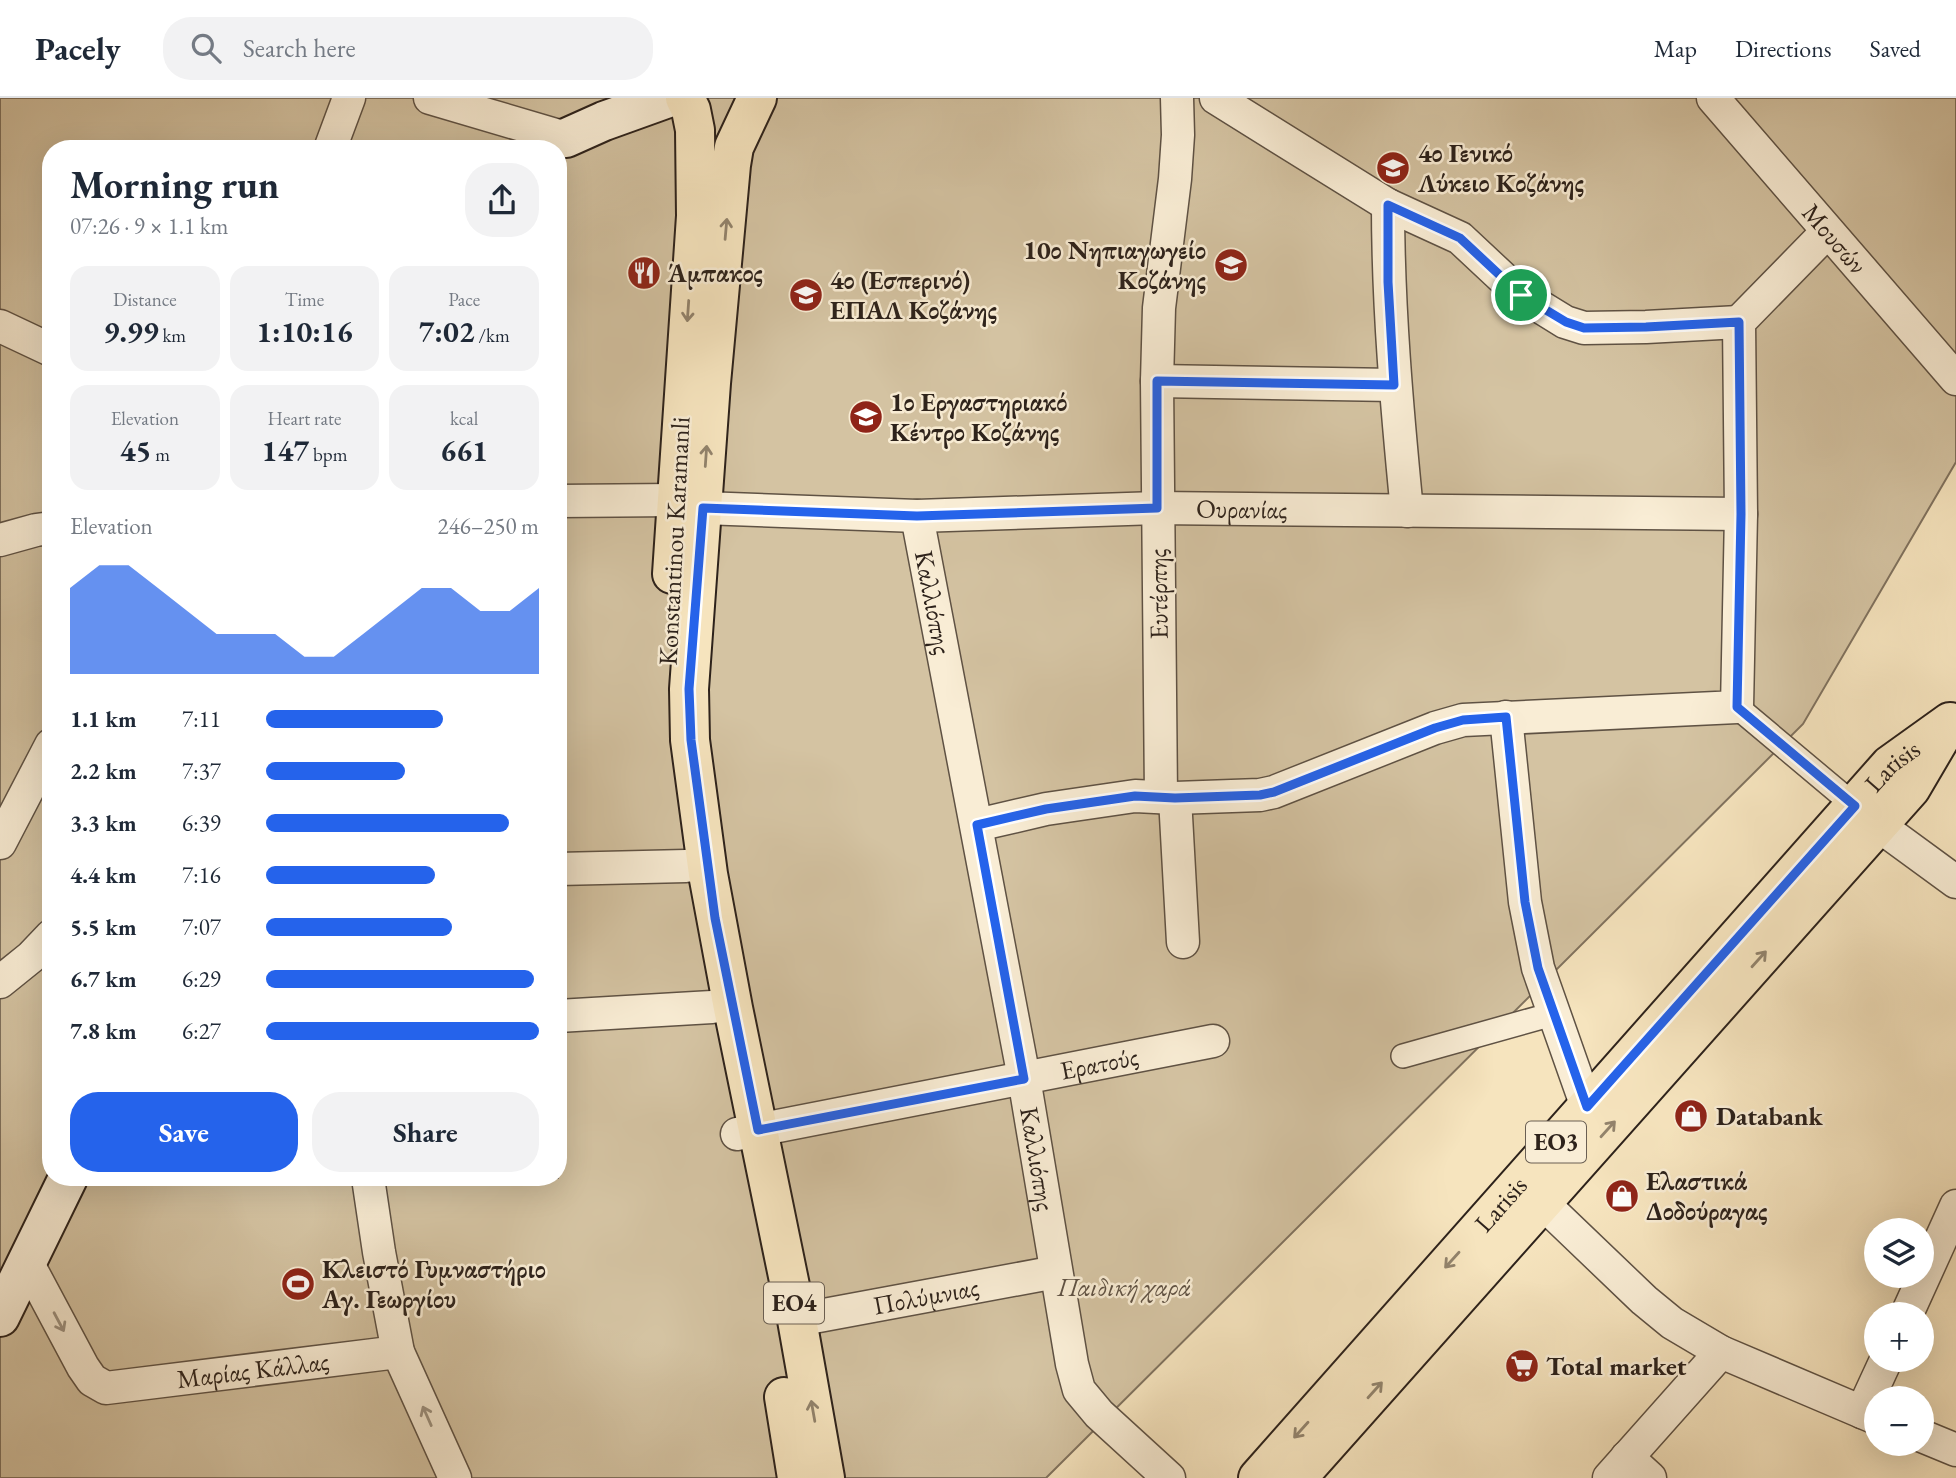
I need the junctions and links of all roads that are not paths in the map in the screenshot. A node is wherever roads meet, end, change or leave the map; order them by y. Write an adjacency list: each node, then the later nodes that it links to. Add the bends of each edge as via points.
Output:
1 (349, 98): 11 (street)
2 (430, 98): 12 (street)
3 (586, 98): 13 (main road)
4 (668, 98): 14 (main road, via 604,121)
5 (685, 98): 6 (main road, ΕΟ4, via 715,109); 24 (main road, Konstantinou Karamanli / ΕΟ4, one-way to 24, via 695,130 696,216)
6 (750, 98)
7 (757, 98): 24 (main road, Konstantinou Karamanli / ΕΟ4, one-way to 7, via 711,383 734,147)
8 (1177, 98): 21 (street, Ευτέρπης, via 1178,135 1159,309)
9 (1216, 98): 15 (street)
10 (1713, 98): 16 (street, Μουσών)
11 (333, 140)
12 (543, 140)
13 (565, 140)
14 (567, 144)
15 (1388, 205): 17 (street, via 1460,238 1521,295 1566,322 1584,328); 22 (street)
16 (1827, 232): 17 (street); 20 (street, Μουσών)
17 (1739, 322): 27 (street)
18 (0, 326): 19 (street)
19 (42, 346)
20 (1956, 379)
21 (1157, 381): 22 (street); 25 (street, Ευτέρπης)
22 (1394, 385): 26 (street)
23 (567, 501): 24 (street, Ουρανίας)
24 (689, 504): 28 (street, Ουρανίας); 39 (main road, Konstantinou Karamanli / ΕΟ4, via 665,687 672,784); 52 (main road, Konstantinou Karamanli / ΕΟ4, via 690,729)
25 (1157, 508): 26 (street, Ουρανίας); 28 (street, Ουρανίας); 35 (street, Ευτέρπης)
26 (1407, 511): 27 (street, Ουρανίας)
27 (1741, 514): 31 (street)
28 (917, 516): 37 (street, Καλλιόπης)
29 (42, 530): 30 (street)
30 (0, 540)
31 (1737, 707): 32 (street); 36 (street)
32 (1506, 717): 35 (street, via 1463,720 1435,728 1274,792); 46 (street, via 1525,902)
33 (1953, 718): 36 (main road, Larisis / ΕΟ3, via 1890,765)
34 (42, 762): 38 (street)
35 (1168, 797): 37 (street, via 1097,800); 42 (street, Ευτέρπης)
36 (1866, 815): 41 (street); 51 (main road, Larisis / ΕΟ3); 55 (main road, Larisis / ΕΟ3, one-way to 36)
37 (977, 825): 50 (street, Καλλιόπης)
38 (0, 843)
39 (686, 866): 40 (street); 45 (main road, Konstantinou Karamanli / ΕΟ4)
40 (567, 869)
41 (1956, 882)
42 (1183, 942)
43 (42, 945): 44 (street)
44 (0, 982)
45 (712, 1007): 47 (street); 52 (main road, Konstantinou Karamanli / ΕΟ4)
46 (1553, 1014): 49 (street); 51 (street)
47 (567, 1015)
48 (1213, 1041): 50 (street, Ερατούς)
49 (1403, 1056)
50 (1024, 1079): 52 (street, Ερατούς); 58 (street, Καλλιόπης)
51 (1587, 1107): 55 (main road, Larisis / ΕΟ3)
52 (747, 1132): 61 (main road, Konstantinou Karamanli / ΕΟ4); 69 (main road, Konstantinou Karamanli / ΕΟ4)
53 (64, 1186): 57 (main road)
54 (369, 1186): 62 (street)
55 (1531, 1192): 63 (street, via 1644,1300); 72 (main road, Larisis / ΕΟ3, one-way to 72); 73 (main road, Larisis / ΕΟ3, one-way to 55)
56 (1956, 1206): 59 (street)
57 (27, 1262): 60 (main road); 62 (street, Μαρίας Κάλλας, one-way to 62, via 83,1367 92,1380 106,1388)
58 (1056, 1272): 61 (street, Πολύμνιας); 71 (street, Καλλιόπης, via 1079,1390)
59 (1912, 1302)
60 (0, 1317)
61 (797, 1320): 70 (main road, Konstantinou Karamanli / ΕΟ4, one-way to 61)
62 (398, 1352): 68 (street, one-way to 62)
63 (1721, 1352): 64 (street); 67 (street)
64 (1864, 1413)
65 (1934, 1441): 66 (street)
66 (1956, 1450)
67 (1618, 1468): 74 (street)
68 (455, 1478)
69 (797, 1478)
70 (825, 1478)
71 (1169, 1478)
72 (1258, 1478)
73 (1297, 1478)
74 (1650, 1478)

